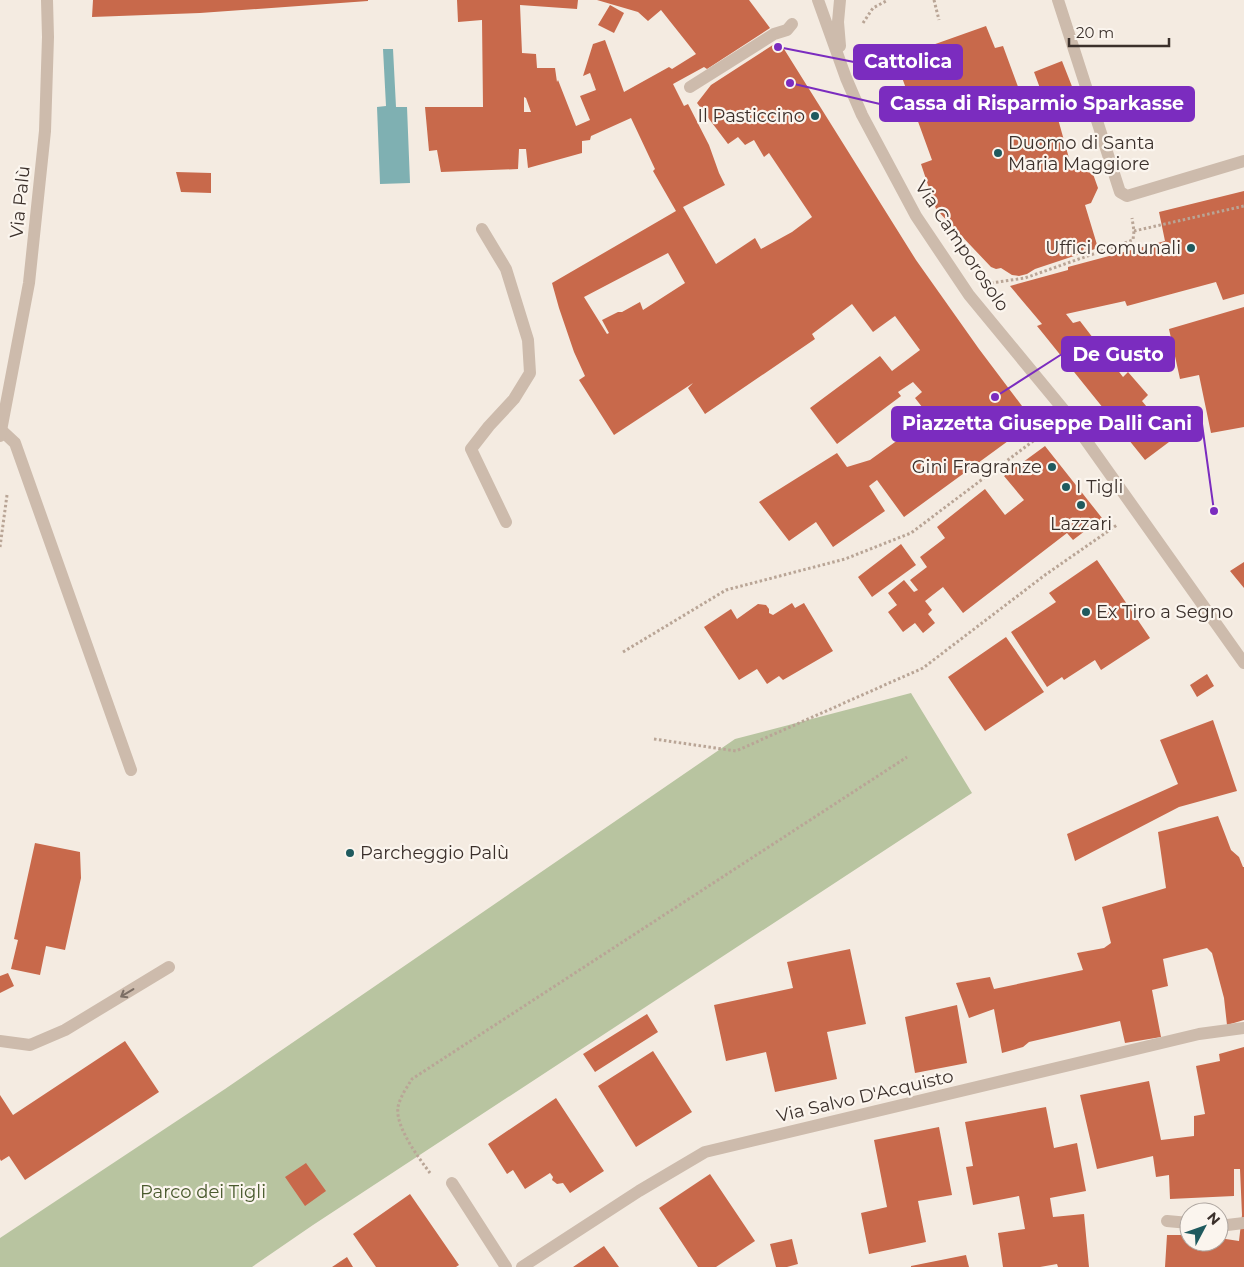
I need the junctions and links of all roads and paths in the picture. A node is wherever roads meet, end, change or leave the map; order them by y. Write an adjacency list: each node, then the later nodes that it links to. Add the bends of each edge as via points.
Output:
1 (47, 0): 19 (street, Via Palù, via 45,131 29,283)
2 (818, 0): 10 (street, Via Camporosolo)
3 (840, 0): 10 (street, Via Camporosolo, via 839,41)
4 (888, 0): 9 (path, via 873,8)
5 (934, 0): 7 (path)
6 (1058, 0): 13 (street, via 1117,184 1120,192)
7 (939, 20)
8 (792, 24): 11 (street)
9 (862, 24)
10 (846, 78): 23 (street, Via Camporosolo, via 916,216 969,295 1068,415)
11 (690, 87)
12 (1244, 161): 13 (street)
13 (1127, 196): 16 (path)
14 (1244, 206): 16 (path)
15 (482, 229): 20 (street, via 506,269 528,340 530,373 514,399 471,449)
16 (1134, 231): 17 (path, via 1133,240 1043,272)
17 (982, 284)
18 (1054, 425): 22 (path, via 911,533 845,559 726,590)
19 (0, 433): 26 (street, via 15,443)
20 (506, 522)
21 (1119, 523): 24 (path, via 923,668 736,751)
22 (623, 652)
23 (1244, 663)
24 (654, 739)
25 (907, 757): 30 (path, via 412,1079 398,1108 400,1122 430,1173)
26 (131, 770)
27 (169, 967): 29 (street, one-way to 29, via 65,1030 30,1045)
28 (1244, 1028): 36 (street, Via Salvo D'Acquisto, via 1199,1034 705,1152)
29 (0, 1041)
30 (452, 1183): 35 (street)
31 (1167, 1221): 32 (street)
32 (1179, 1222)
33 (1244, 1223): 34 (street)
34 (1229, 1225)
35 (506, 1267)
36 (522, 1267)

